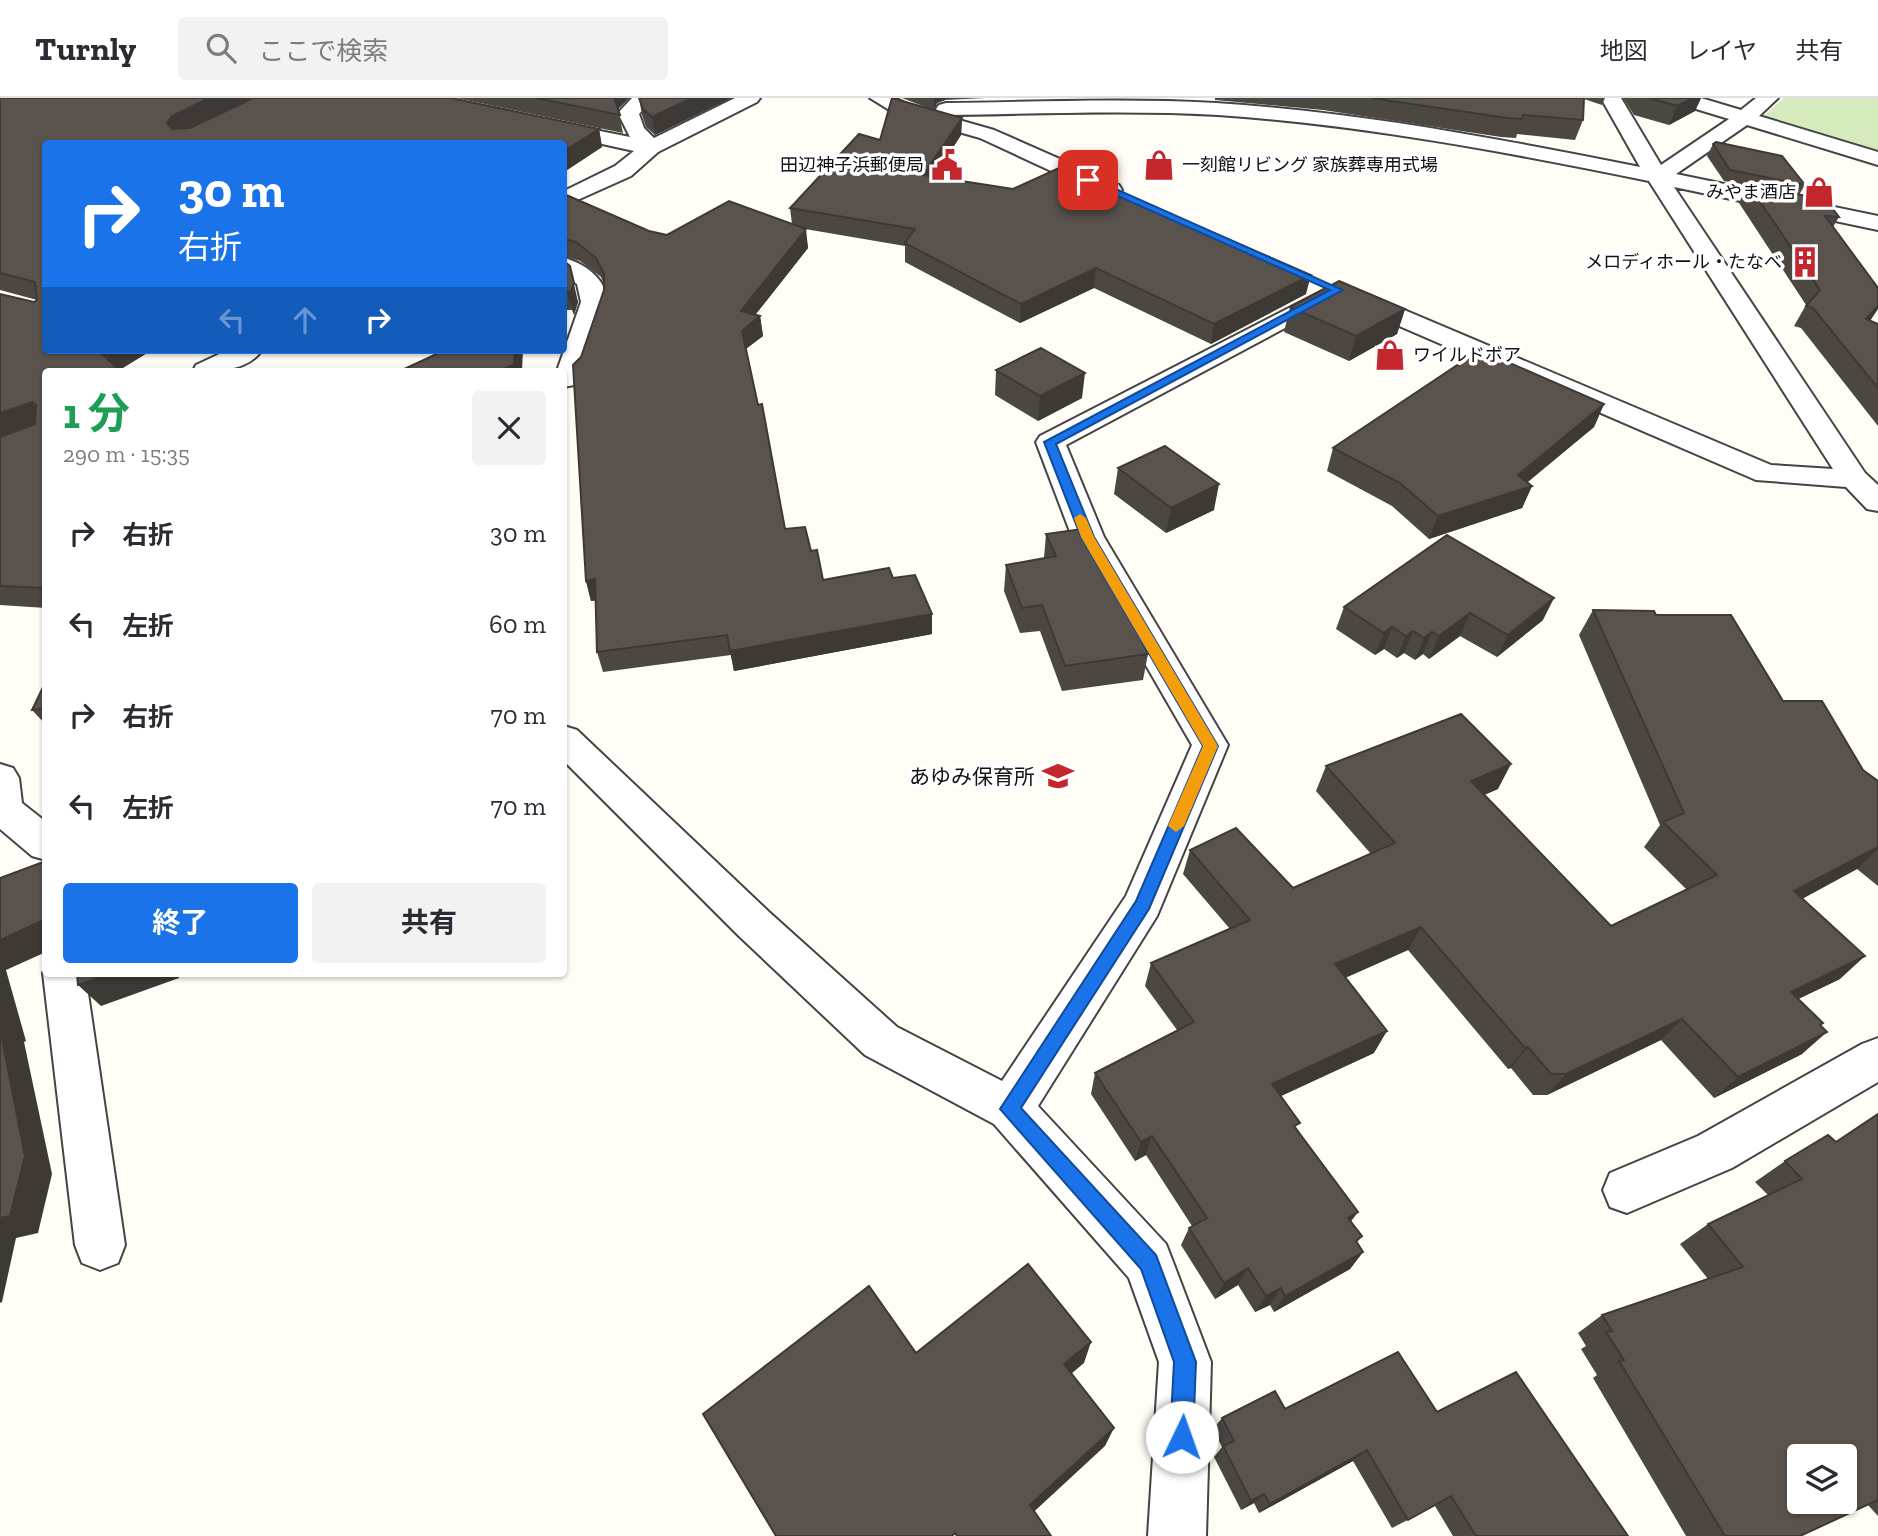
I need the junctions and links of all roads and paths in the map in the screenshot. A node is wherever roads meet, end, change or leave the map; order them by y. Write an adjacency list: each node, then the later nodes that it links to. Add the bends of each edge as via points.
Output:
1 (644, 98): 10 (street, via 628,113)
2 (750, 98): 10 (street)
3 (880, 98): 7 (street)
4 (1611, 98): 12 (street)
5 (1680, 98): 8 (street)
6 (1768, 98): 8 (street)
7 (903, 110): 12 (street, via 1154,106 1251,112 1449,137); 14 (street, via 987,134)
8 (1743, 119): 11 (street); 12 (street)
9 (533, 123): 10 (street)
10 (651, 148): 13 (street, via 623,171)
11 (1878, 159)
12 (1657, 177): 15 (street); 20 (street)
13 (567, 198)
14 (1138, 202)
15 (1878, 223)
16 (567, 267): 19 (street, via 589,281 594,302)
17 (235, 354): 18 (street)
18 (201, 364)
19 (567, 377)
20 (1854, 479): 21 (street); 27 (street, via 1766,474 1325,285 1050,442 1088,537 1210,746 1143,904)
21 (1878, 502)
22 (567, 742): 27 (street, via 881,1041)
23 (0, 778): 24 (street, via 4,810)
24 (42, 842)
25 (65, 977): 29 (street)
26 (1878, 1058): 28 (street, via 1714,1152)
27 (1010, 1109): 30 (street, via 1149,1262 1185,1362)
28 (1627, 1190)
29 (100, 1245)
30 (1177, 1536)

